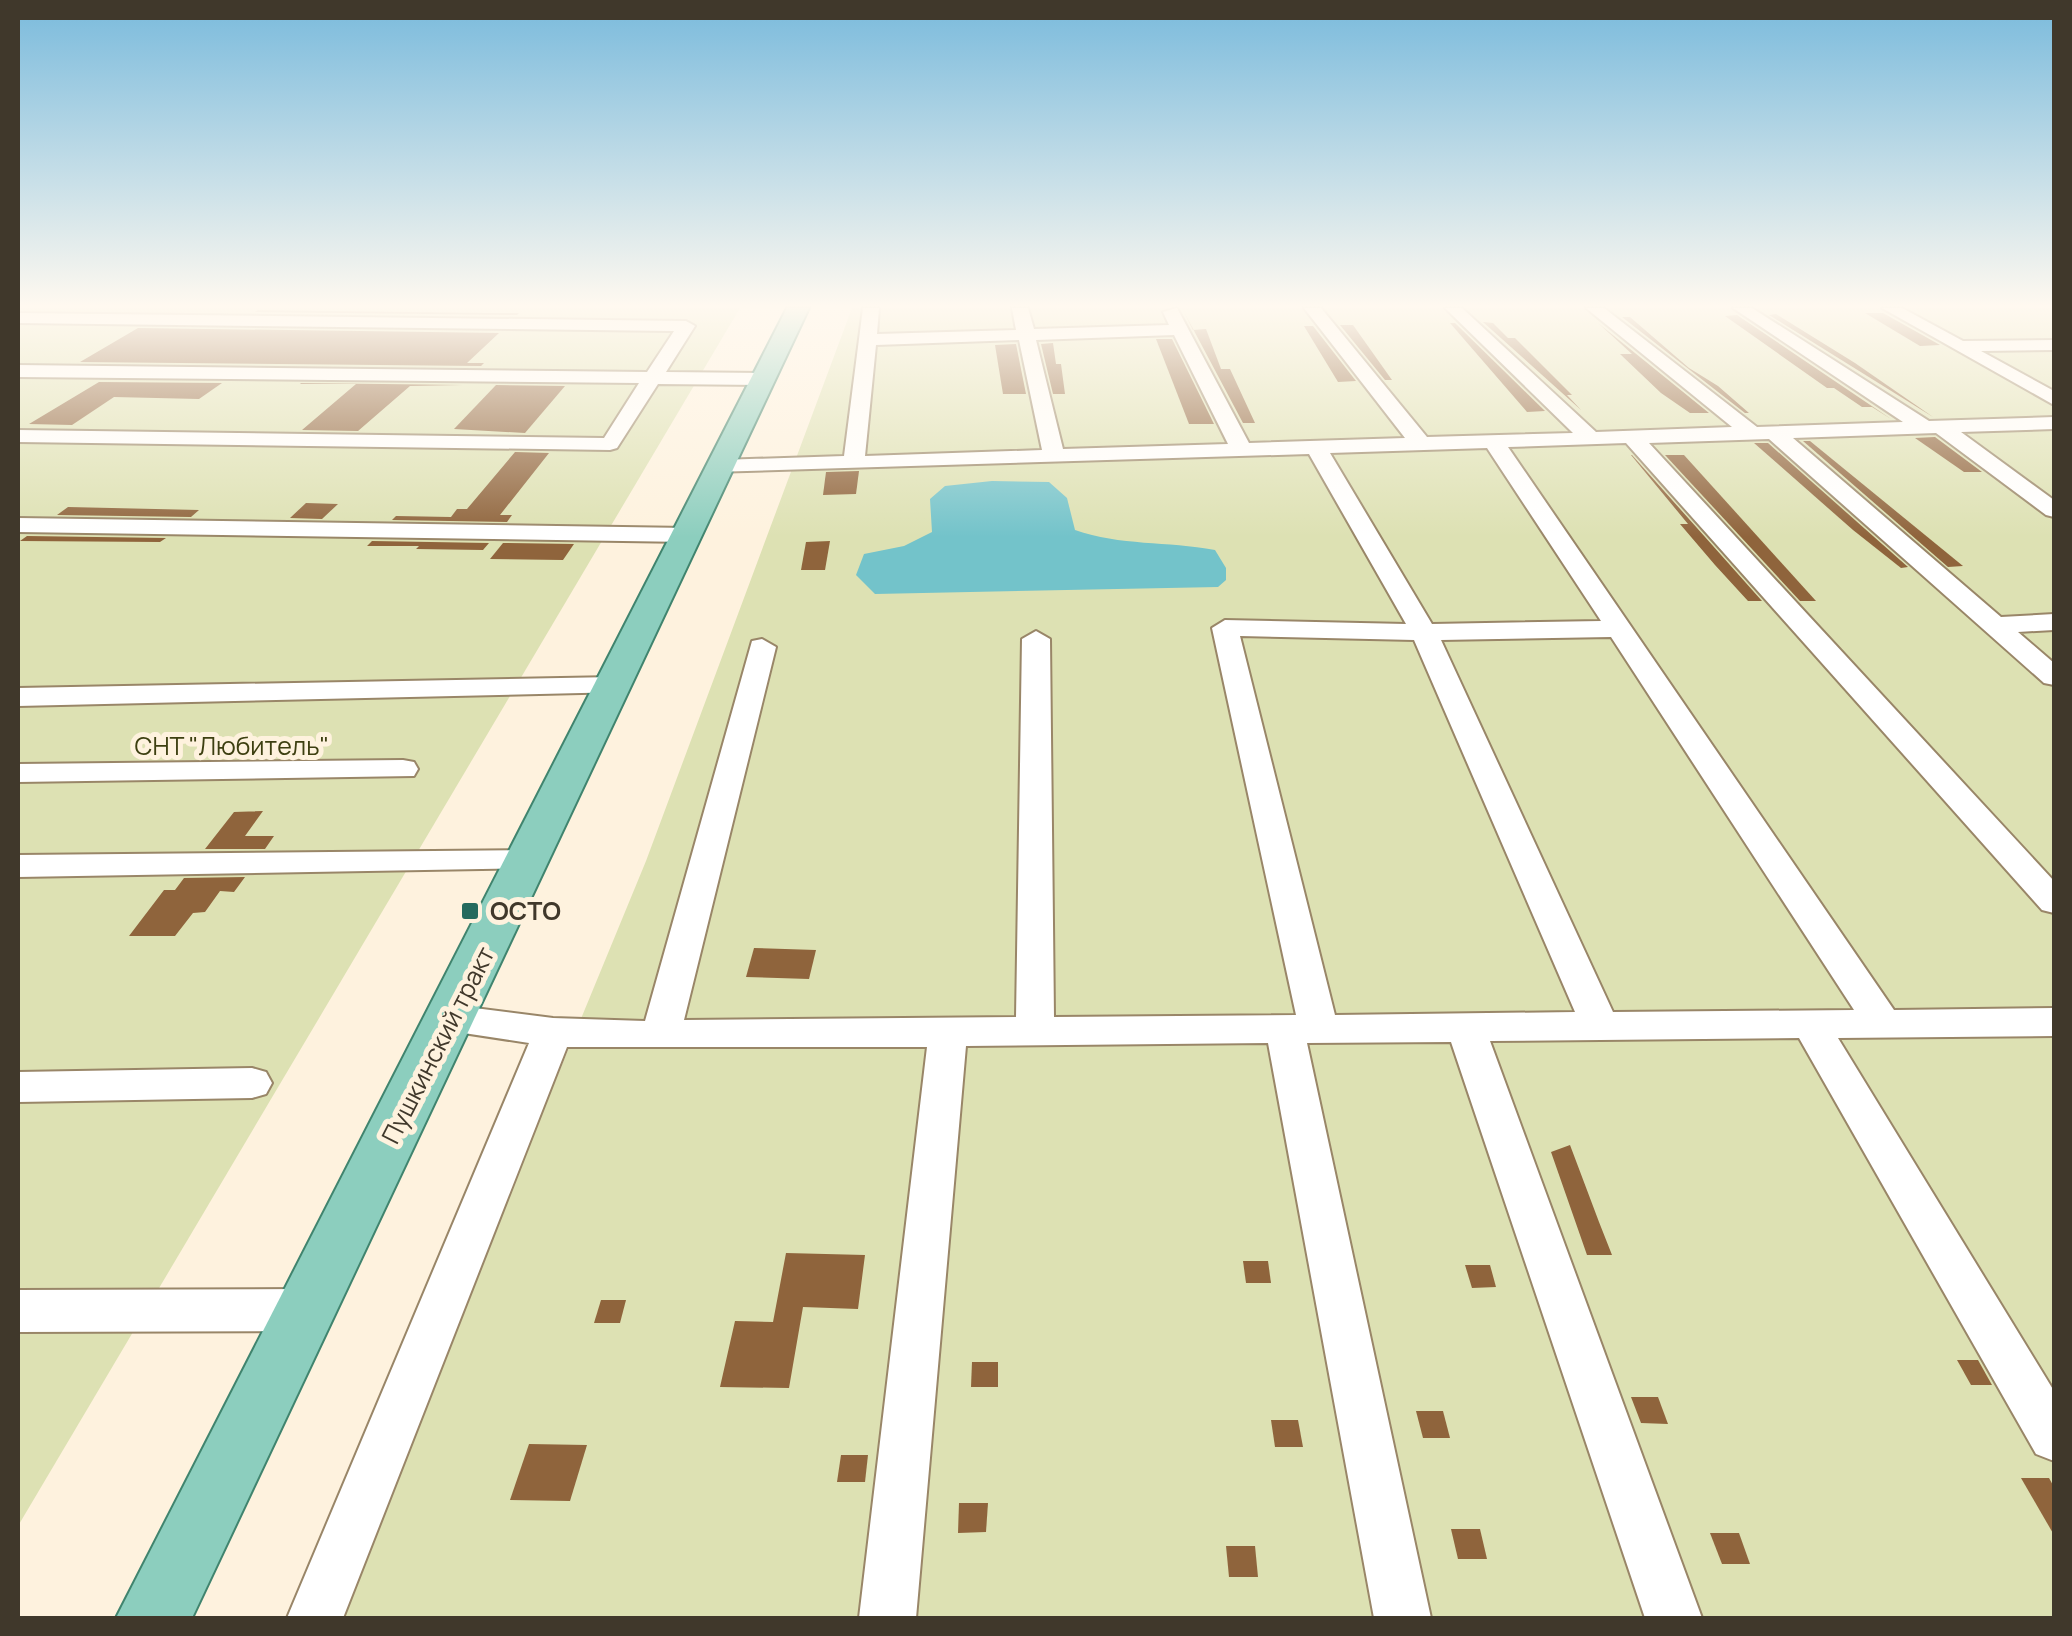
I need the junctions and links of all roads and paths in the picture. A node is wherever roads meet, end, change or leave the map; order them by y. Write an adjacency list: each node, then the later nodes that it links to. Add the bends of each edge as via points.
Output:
1 (647, 384): 15 (street, via 610,444)
2 (761, 384): 24 (main road, Пушкинский тракт)
3 (863, 384): 23 (street)
4 (1037, 384): 22 (street)
5 (1208, 384): 21 (street)
6 (1373, 384): 19 (street)
7 (1534, 384): 17 (street)
8 (1698, 384): 14 (street)
9 (1864, 384): 13 (street)
10 (2029, 384): 11 (street)
11 (2054, 398)
12 (2054, 424): 13 (street)
13 (1933, 427): 14 (street); 25 (street)
14 (1764, 433): 16 (street); 29 (street)
15 (18, 436)
16 (1632, 437): 17 (street); 41 (street)
17 (1592, 438): 18 (street)
18 (1494, 442): 19 (street); 30 (street)
19 (1421, 444): 20 (street)
20 (1316, 448): 21 (street); 31 (street)
21 (1242, 450): 22 (street)
22 (1054, 456): 23 (street)
23 (854, 463): 24 (street)
24 (720, 467): 27 (main road, Пушкинский тракт)
25 (2054, 510)
26 (18, 525): 27 (street)
27 (688, 534): 35 (main road, Пушкинский тракт)
28 (2054, 622): 29 (street)
29 (1994, 625): 34 (street)
30 (1619, 629): 31 (street); 44 (street)
31 (1424, 632): 46 (street); 48 (street, via 1225,628)
32 (1036, 639): 50 (street)
33 (762, 647): 52 (street)
34 (2054, 677)
35 (614, 686): 36 (street); 39 (main road, Пушкинский тракт)
36 (18, 697)
37 (403, 768): 38 (street)
38 (18, 773)
39 (529, 861): 40 (street); 42 (main road, Пушкинский тракт)
40 (18, 866)
41 (2054, 902)
42 (452, 1019): 49 (street); 55 (main road, Пушкинский тракт)
43 (2054, 1022): 44 (street)
44 (1884, 1023): 45 (street)
45 (1810, 1024): 46 (street); 57 (street)
46 (1600, 1026): 47 (street)
47 (1466, 1028): 48 (street); 62 (street)
48 (1302, 1030): 50 (street); 61 (street)
49 (553, 1032): 52 (street); 59 (street)
50 (1035, 1032): 51 (street)
51 (948, 1033): 52 (street); 60 (street)
52 (661, 1035)
53 (252, 1083): 54 (street)
54 (18, 1086)
55 (304, 1310): 56 (street); 58 (main road, Пушкинский тракт)
56 (18, 1311)
57 (2054, 1437)
58 (153, 1618)
59 (316, 1618)
60 (887, 1618)
61 (1402, 1618)
62 (1674, 1618)

